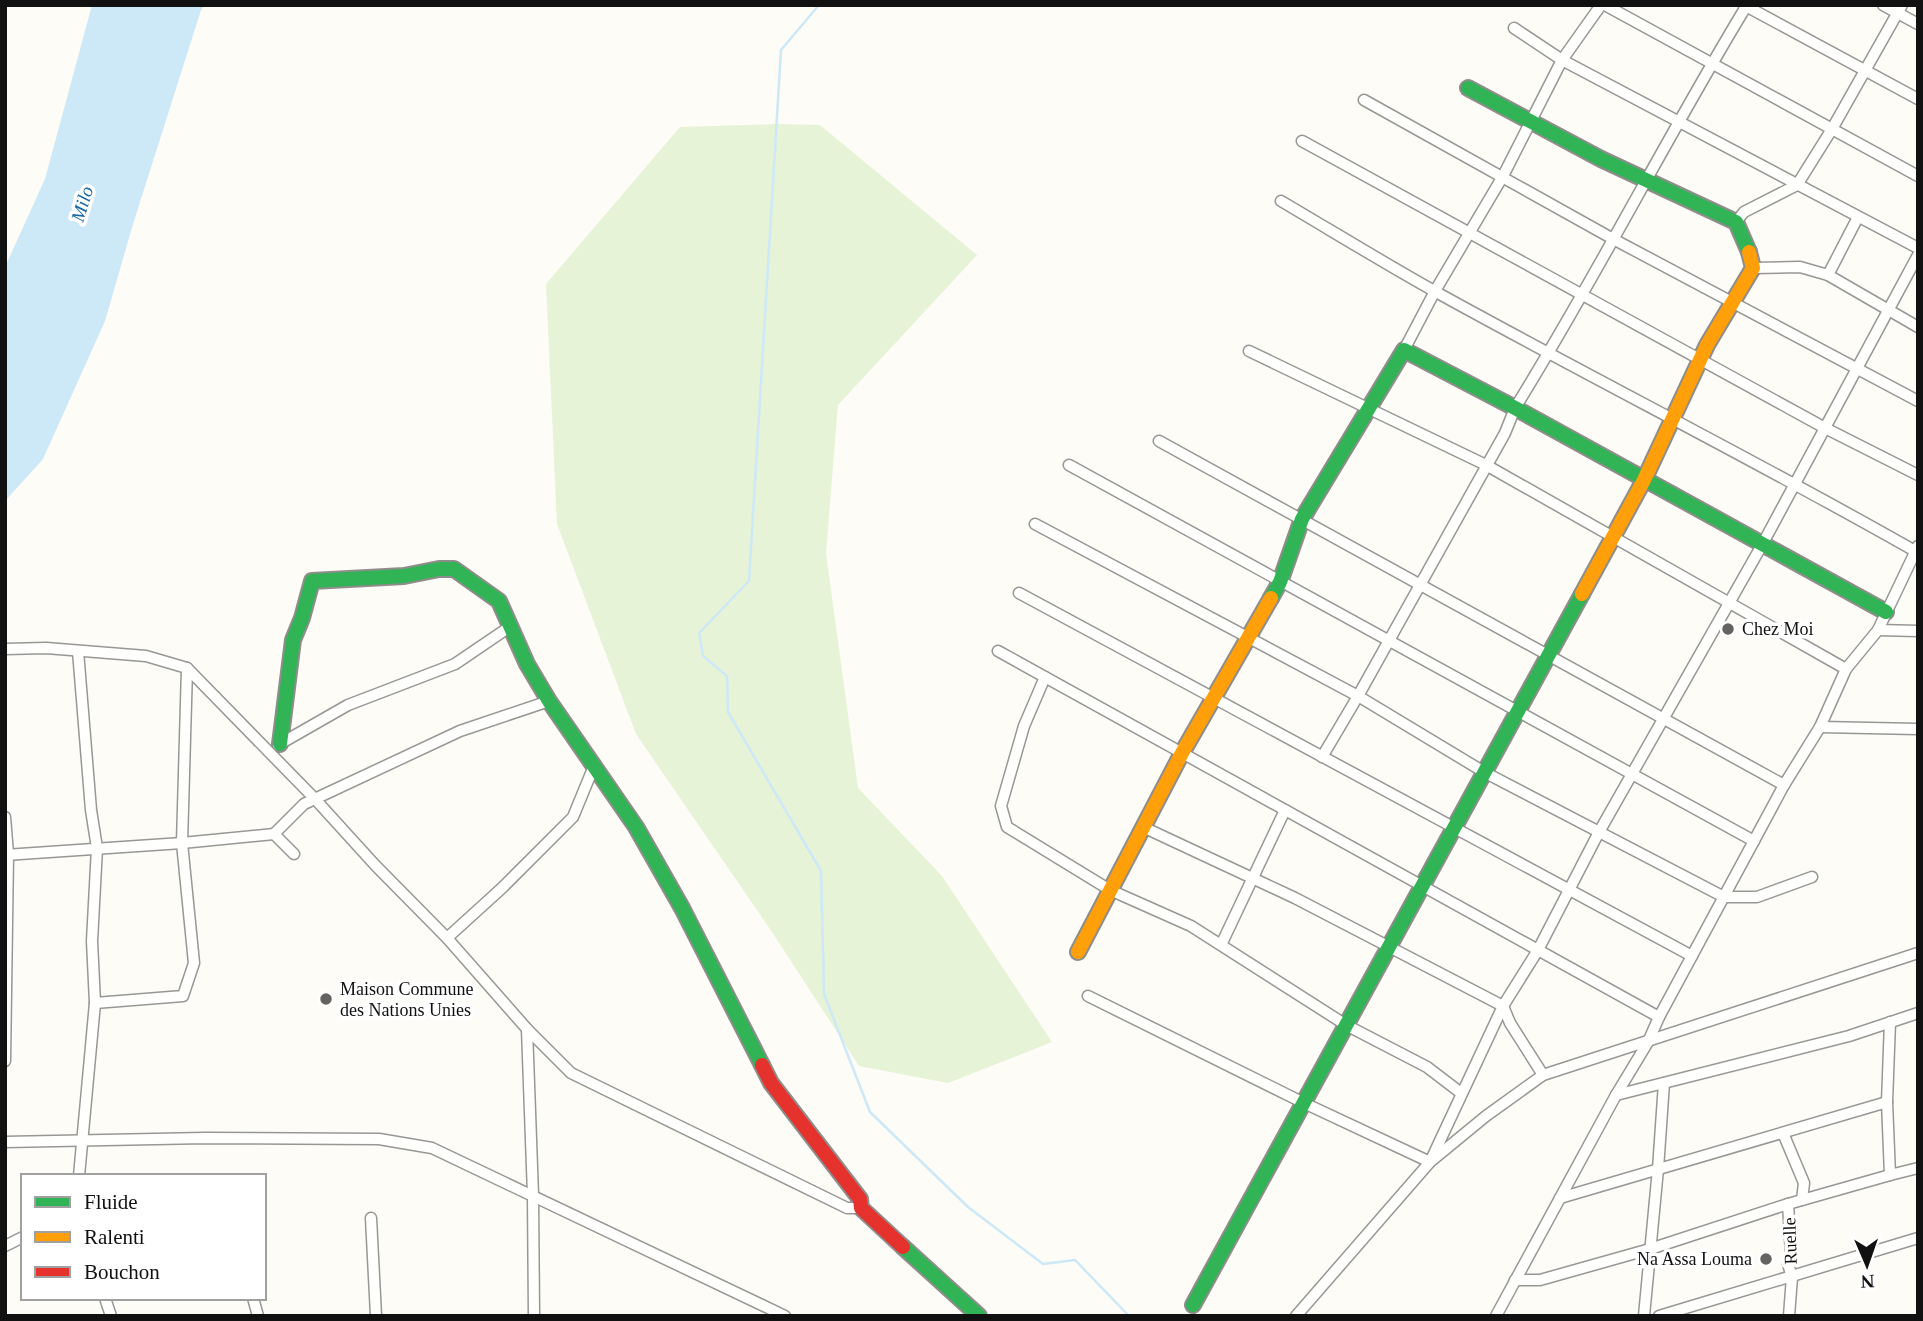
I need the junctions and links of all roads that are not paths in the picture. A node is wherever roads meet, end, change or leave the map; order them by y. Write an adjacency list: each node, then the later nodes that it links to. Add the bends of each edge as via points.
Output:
1 (1603, 5): 7 (street); 8 (street)
2 (1883, 5): 4 (street)
3 (1746, 6): 8 (street); 9 (street)
4 (1900, 9): 5 (street); 9 (street)
5 (1918, 24)
6 (1514, 28): 7 (street)
7 (1562, 60): 13 (street); 14 (street)
8 (1711, 64): 13 (street); 15 (street)
9 (1864, 70): 11 (street); 15 (street)
10 (1468, 88): 14 (street)
11 (1918, 99)
12 (1364, 100): 17 (street)
13 (1679, 122): 19 (street); 20 (street)
14 (1529, 123): 17 (street); 19 (street)
15 (1832, 129): 18 (street); 20 (street)
16 (1302, 141): 24 (street)
17 (1503, 176): 24 (street); 25 (street)
18 (1918, 176)
19 (1645, 182): 23 (street); 25 (street)
20 (1797, 185): 22 (street); 23 (street, via 1744,212)
21 (1280, 201): 30 (street)
22 (1858, 217): 26 (street); 29 (street)
23 (1736, 222): 28 (street)
24 (1469, 232): 30 (street); 31 (street)
25 (1615, 240): 31 (street); 32 (street)
26 (1918, 248)
27 (1918, 255): 33 (street)
28 (1753, 268): 29 (street, via 1800,267); 32 (street)
29 (1828, 275): 33 (street)
30 (1435, 291): 35 (street); 37 (street)
31 (1581, 294): 37 (street); 38 (street)
32 (1730, 302): 38 (street); 39 (street)
33 (1888, 310): 34 (street); 39 (street)
34 (1918, 327)
35 (1404, 350): 41 (street); 42 (street)
36 (1249, 351): 41 (street)
37 (1549, 352): 42 (street); 43 (street)
38 (1699, 358): 43 (street); 44 (street)
39 (1857, 369): 40 (street); 44 (street)
40 (1918, 401)
41 (1368, 408): 47 (street); 51 (street)
42 (1515, 408): 47 (street); 49 (street)
43 (1671, 419): 49 (street); 50 (street)
44 (1825, 428): 48 (street); 50 (street)
45 (1158, 441): 51 (street)
46 (1069, 465): 56 (street)
47 (1486, 465): 53 (street); 57 (street)
48 (1918, 475)
49 (1644, 480): 53 (street); 54 (street)
50 (1795, 483): 54 (street); 55 (street)
51 (1302, 519): 56 (street); 57 (street)
52 (1035, 524): 64 (street)
53 (1614, 536): 59 (street); 69 (street)
54 (1762, 545): 59 (street); 60 (street)
55 (1916, 549): 60 (street)
56 (1280, 582): 64 (street); 65 (street)
57 (1420, 584): 65 (street); 69 (street)
58 (1019, 593): 74 (street)
59 (1730, 601): 71 (street); 77 (street)
60 (1886, 612): 62 (street)
61 (511, 626): 75 (street); 80 (street, via 455,664 348,705); 80 (street, via 499,601 454,569 312,581 293,640)
62 (1878, 630): 63 (street); 71 (street)
63 (1918, 631)
64 (1247, 638): 73 (street); 74 (street)
65 (1389, 640): 73 (street); 76 (street)
66 (5, 649): 67 (street)
67 (78, 651): 70 (street, via 146,656); 96 (street)
68 (998, 651): 72 (street)
69 (1549, 654): 76 (street); 77 (street)
70 (187, 668): 80 (street); 95 (street)
71 (1846, 669): 78 (street)
72 (1045, 677): 81 (street); 102 (street, via 1024,726 1001,806 1007,827)
73 (1359, 696): 82 (street); 84 (street)
74 (1213, 699): 81 (street); 82 (street)
75 (549, 701): 83 (street); 87 (street, via 460,731)
76 (1518, 711): 84 (street); 85 (street)
77 (1663, 718): 85 (street); 86 (street)
78 (1820, 727): 79 (street); 86 (street)
79 (1918, 729)
80 (275, 748): 87 (street)
81 (1182, 753): 88 (street); 90 (street)
82 (1322, 757): 91 (street)
83 (594, 766): 105 (street, via 573,817); 140 (street, via 636,827 682,908 771,1083 860,1199)
84 (1485, 772): 91 (street); 92 (street)
85 (1631, 775): 92 (street); 94 (street)
86 (1784, 785): 94 (street)
87 (315, 799): 93 (street); 105 (street)
88 (1285, 810): 100 (street); 101 (street)
89 (5, 817): 97 (street)
90 (1143, 827): 100 (street); 102 (street)
91 (1454, 828): 101 (street); 103 (street)
92 (1599, 832): 103 (street); 104 (street)
93 (274, 834): 95 (street); 98 (street)
94 (1754, 841): 104 (street)
95 (182, 843): 96 (street); 113 (street, via 194,963 183,996)
96 (97, 848): 97 (street); 113 (street, via 92,940)
97 (6, 854): 121 (street)
98 (294, 854)
99 (1812, 877): 104 (street, via 1757,897)
100 (1252, 879): 106 (street); 107 (street)
101 (1422, 886): 107 (street); 108 (street)
102 (1110, 890): 106 (street, via 1191,926); 109 (street)
103 (1569, 890): 108 (street); 111 (street)
104 (1724, 897): 111 (street)
105 (447, 939): 119 (street)
106 (1221, 946): 118 (street)
107 (1389, 947): 114 (street); 118 (street)
108 (1538, 950): 114 (street); 116 (street)
109 (1078, 953)
110 (1918, 953): 120 (street)
111 (1692, 956): 116 (street)
112 (1087, 996): 127 (street)
113 (95, 1003): 129 (street)
114 (1503, 1006): 122 (street); 124 (street)
115 (1918, 1013): 117 (street)
116 (1659, 1017): 120 (street)
117 (1890, 1022): 123 (street); 126 (street)
118 (1346, 1025): 124 (street, via 1427,1067); 127 (street)
119 (527, 1028): 136 (street); 140 (street, via 571,1073 847,1208)
120 (1648, 1042): 122 (street); 125 (street)
121 (5, 1061)
122 (1543, 1075): 131 (street)
123 (1664, 1083): 125 (street); 133 (street)
124 (1461, 1093): 131 (street)
125 (1616, 1095): 137 (street)
126 (1887, 1102): 128 (street); 135 (street)
127 (1304, 1103): 131 (street); 148 (street)
128 (1783, 1133): 133 (street); 138 (street, via 1804,1183)
129 (82, 1140): 130 (street); 134 (street); 136 (street, via 379,1139 432,1148)
130 (5, 1142)
131 (1430, 1162): 153 (street)
132 (1918, 1168): 135 (street)
133 (1658, 1169): 137 (street); 145 (street)
134 (79, 1174)
135 (1890, 1175): 138 (street)
136 (533, 1195): 150 (street); 151 (street)
137 (1560, 1198): 147 (street)
138 (1802, 1200): 139 (street)
139 (1788, 1204): 145 (street); 146 (street, Ruelle)
140 (861, 1208): 152 (street)
141 (371, 1218): 149 (street)
142 (21, 1238): 144 (street)
143 (1918, 1238): 146 (street)
144 (5, 1245)
145 (1650, 1249): 147 (street, via 1540,1280); 155 (street)
146 (1792, 1277): 156 (street); 157 (street, Ruelle)
147 (1515, 1280): 154 (street)
148 (1193, 1305)
149 (376, 1316)
150 (534, 1316)
151 (785, 1316)
152 (979, 1316)
153 (1296, 1316)
154 (1496, 1316)
155 (1644, 1316)
156 (1659, 1316)
157 (1789, 1316)

